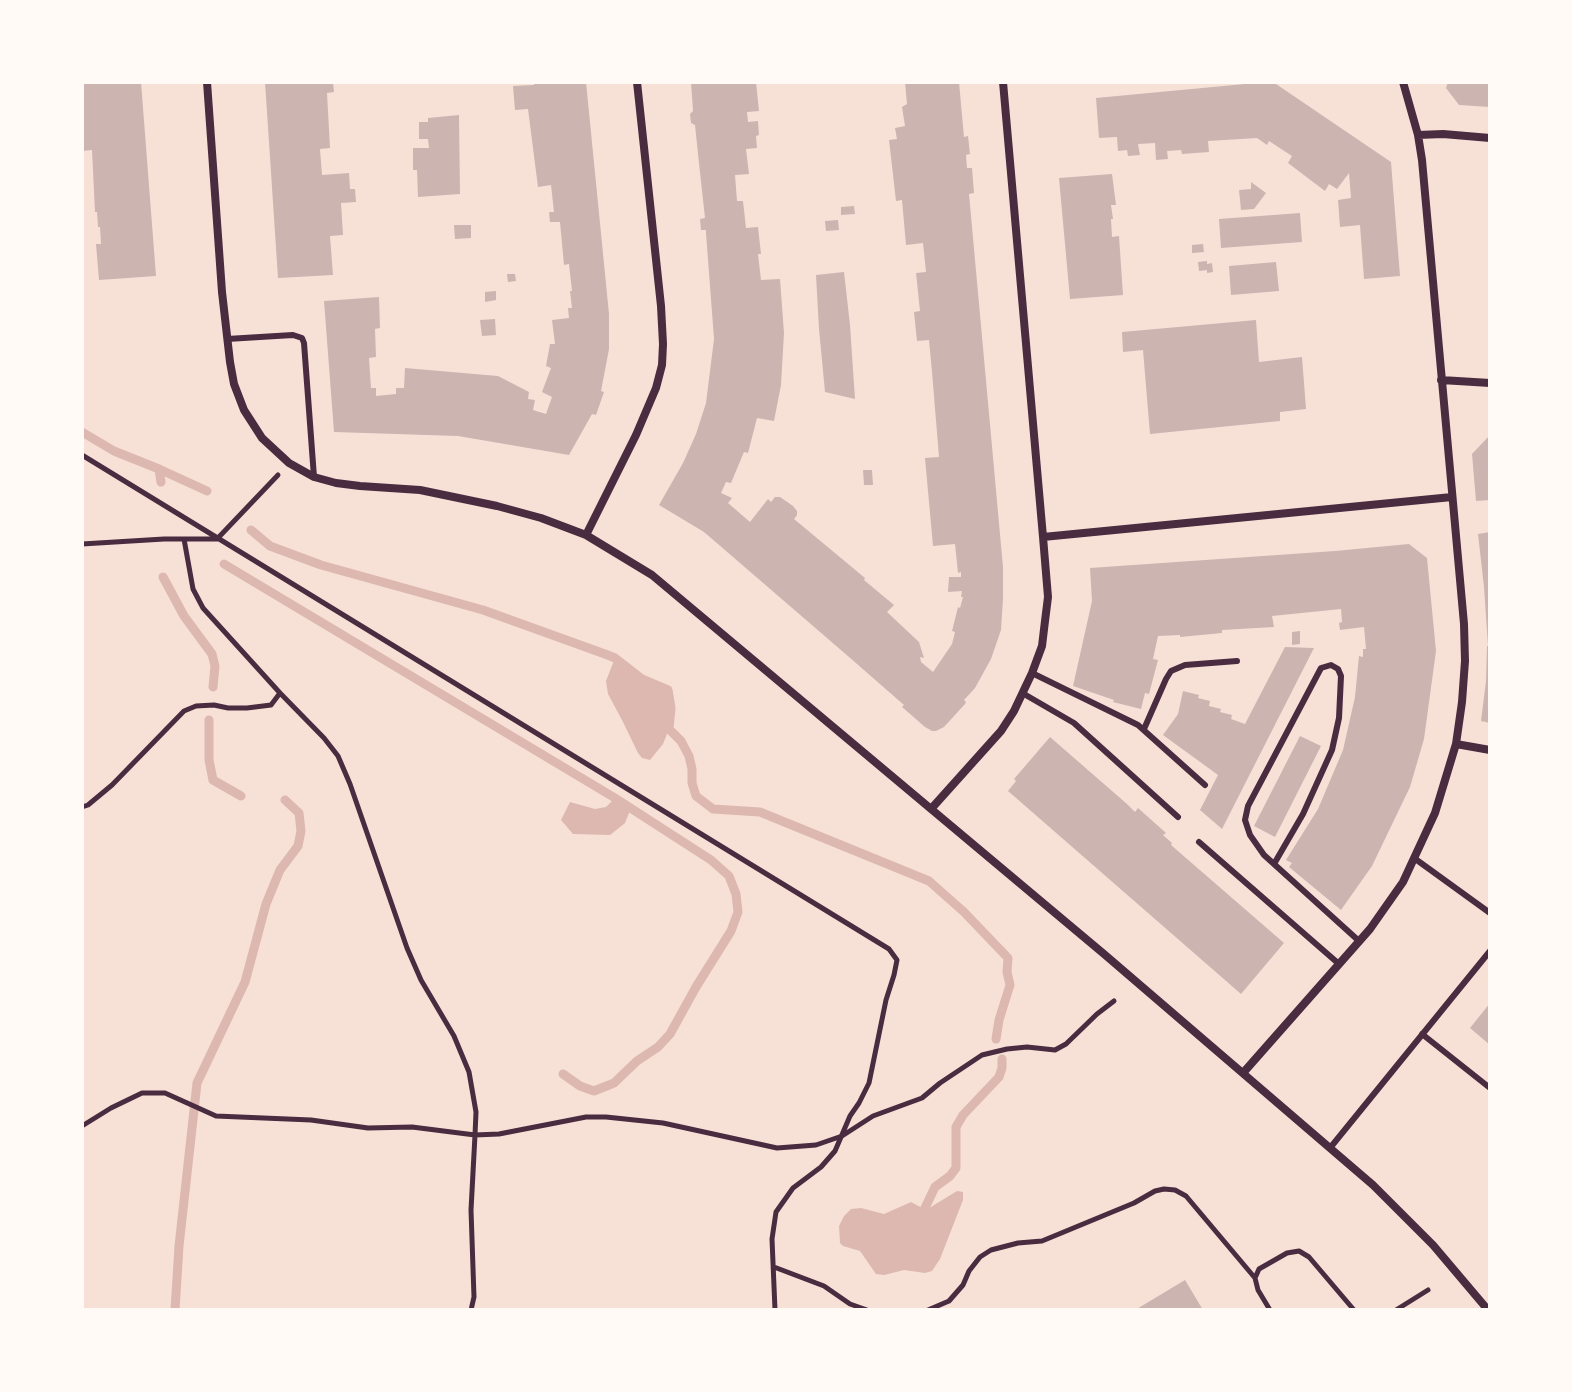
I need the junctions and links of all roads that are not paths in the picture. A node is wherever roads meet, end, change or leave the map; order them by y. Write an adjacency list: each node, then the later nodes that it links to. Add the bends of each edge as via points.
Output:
1 (207, 82): 7 (street)
2 (637, 82): 12 (street, via 661,306 662,365 636,435)
3 (1003, 82): 13 (street)
4 (1403, 82): 5 (street)
5 (1418, 135): 6 (street); 8 (street)
6 (1490, 138)
7 (227, 339): 10 (street, via 244,410 262,438); 10 (lane, via 302,338)
8 (1441, 380): 9 (street); 11 (street)
9 (1490, 383)
10 (314, 477): 12 (street, via 468,500)
11 (1452, 497): 13 (street); 18 (street, via 1465,661)
12 (586, 535): 21 (street, via 652,575)
13 (1043, 537): 15 (street, via 1048,597 1042,646)
14 (1237, 661): 17 (lane, via 1171,671)
15 (1032, 673): 16 (street); 17 (lane)
16 (1024, 694): 21 (street, via 1001,731); 22 (lane, via 1074,723)
17 (1144, 729): 20 (lane)
18 (1456, 744): 19 (street); 24 (street, via 1435,813)
19 (1490, 750)
20 (1205, 785)
21 (931, 809): 31 (street)
22 (1178, 817)
23 (1199, 842): 29 (lane)
24 (1414, 858): 26 (lane); 27 (street, via 1388,905)
25 (1274, 864): 25 (lane, via 1332,750 1341,676 1331,665 1321,668 1248,806 1247,829); 27 (lane)
26 (1490, 913)
27 (1359, 941): 29 (street)
28 (1490, 951): 30 (lane)
29 (1339, 964): 31 (street)
30 (1422, 1034): 32 (lane); 33 (lane)
31 (1243, 1073): 33 (street)
32 (1490, 1088)
33 (1330, 1148): 34 (street, via 1433,1245)
34 (1488, 1310)

